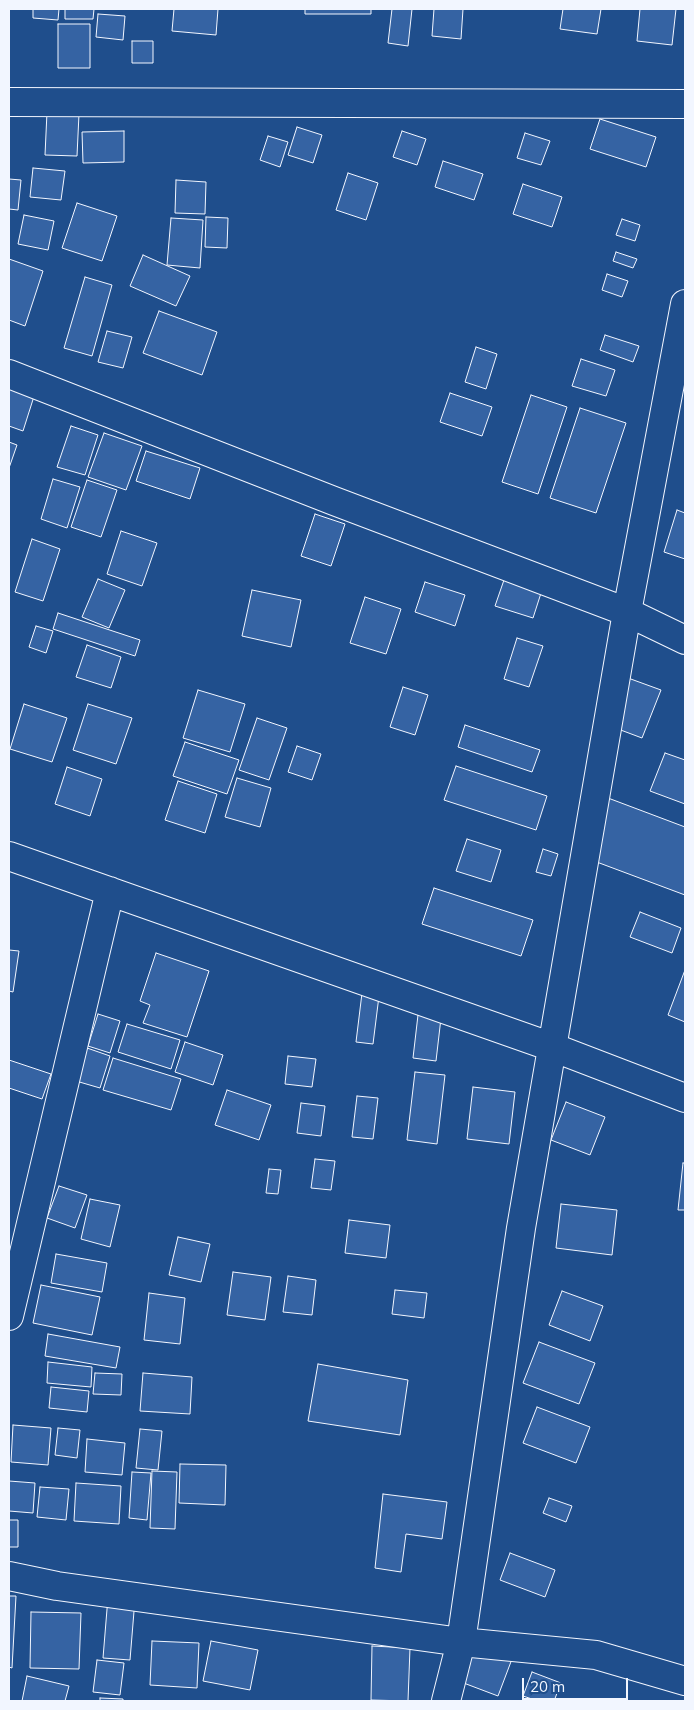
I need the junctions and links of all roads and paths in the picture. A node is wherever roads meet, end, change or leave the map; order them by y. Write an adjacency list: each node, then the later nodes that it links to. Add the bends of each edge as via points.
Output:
1 (9, 102): 2 (street)
2 (685, 104)
3 (685, 304): 5 (street)
4 (9, 374): 5 (street)
5 (627, 612): 6 (street); 9 (street)
6 (685, 640)
7 (9, 856): 8 (street)
8 (110, 891): 9 (street); 11 (street)
9 (552, 1047): 10 (street); 13 (street, via 521,1228)
10 (685, 1098)
11 (9, 1316)
12 (9, 1576): 13 (street, via 57,1586)
13 (461, 1642): 14 (street, via 596,1655); 15 (street)
14 (685, 1681)
15 (446, 1701)

